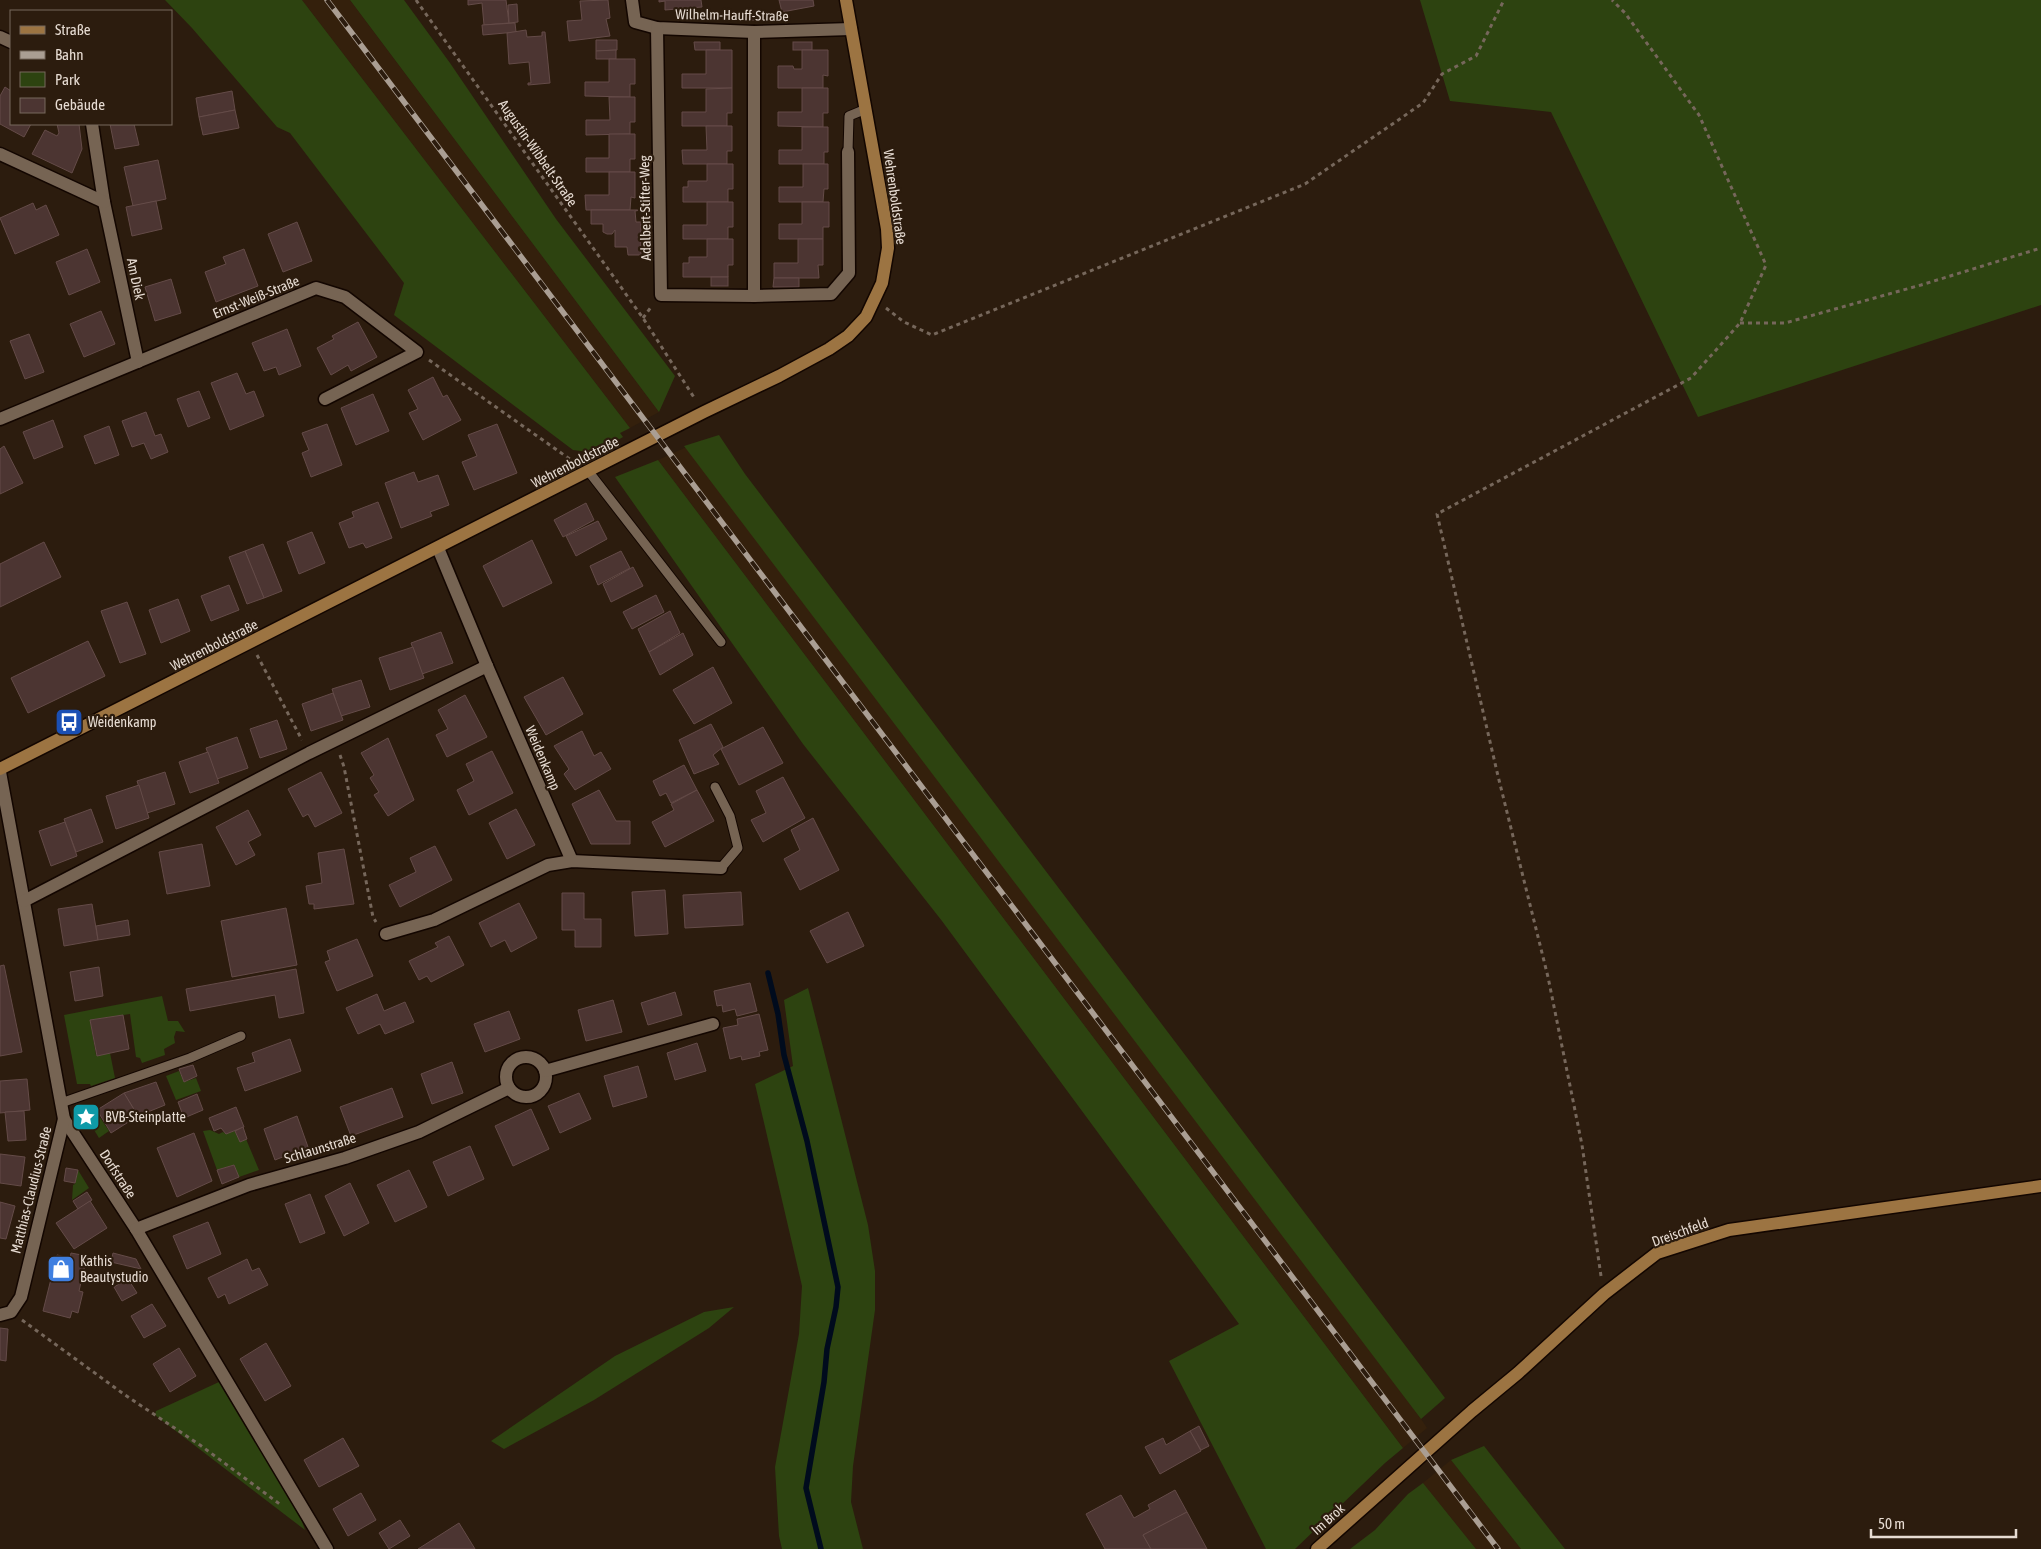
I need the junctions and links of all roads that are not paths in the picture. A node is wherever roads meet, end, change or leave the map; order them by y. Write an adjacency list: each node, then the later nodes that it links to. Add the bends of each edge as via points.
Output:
1 (632, 0): 3 (street, Wilhelm-Hauff-Straße, via 634,22)
2 (846, 0): 4 (street, Wehrenboldstraße)
3 (657, 28): 5 (street, Wilhelm-Hauff-Straße); 11 (street, Adalbert-Stifter-Weg, via 661,295)
4 (851, 29): 5 (street, Wilhelm-Hauff-Straße); 6 (street, Wehrenboldstraße)
5 (754, 32): 11 (street)
6 (866, 109): 8 (lane, via 849,116); 15 (street, Wehrenboldstraße, via 888,248 886,266 866,317 848,336 829,349)
7 (92, 125): 10 (street, Am Diek)
8 (848, 152): 11 (street, Adalbert-Stifter-Weg, via 849,273 831,294)
9 (0, 154): 10 (street)
10 (104, 202): 12 (street, Am Diek)
11 (754, 296)
12 (138, 362): 13 (street, Ernst-Weiß-Straße, via 316,288 345,297 417,352); 14 (street, Ernst-Weiß-Straße)
13 (325, 399)
14 (0, 419)
15 (588, 472): 16 (street, Wehrenboldstraße); 17 (lane)
16 (438, 548): 18 (street, Weidenkamp); 19 (street, Wehrenboldstraße)
17 (721, 642)
18 (487, 666): 21 (street, Weidenkamp); 23 (street, via 334,740)
19 (0, 771): 23 (street, Dorfstraße)
20 (716, 787): 22 (lane, via 730,816 738,848)
21 (572, 861): 22 (street); 24 (street, via 548,865 434,920)
22 (721, 868)
23 (24, 901): 29 (street, Dorfstraße)
24 (386, 934)
25 (713, 1024): 27 (street)
26 (240, 1036): 29 (lane, via 190,1058)
27 (545, 1071): 28 (street, via 544,1086 533,1096 520,1096); 28 (street, via 534,1058 517,1058 506,1072)
28 (509, 1088): 32 (street, Schlaunstraße, via 419,1132 345,1158 249,1184)
29 (61, 1103): 30 (street, Dorfstraße)
30 (64, 1119): 32 (street, Dorfstraße); 33 (street, Matthias-Claudius-Straße, via 20,1297)
31 (2041, 1186): 34 (street, Dreischfeld, via 1729,1230 1657,1253 1604,1294)
32 (136, 1229): 35 (street, Dorfstraße)
33 (6, 1314)
34 (1360, 1510): 36 (street, Im Brok)
35 (327, 1549)
36 (1317, 1549)

